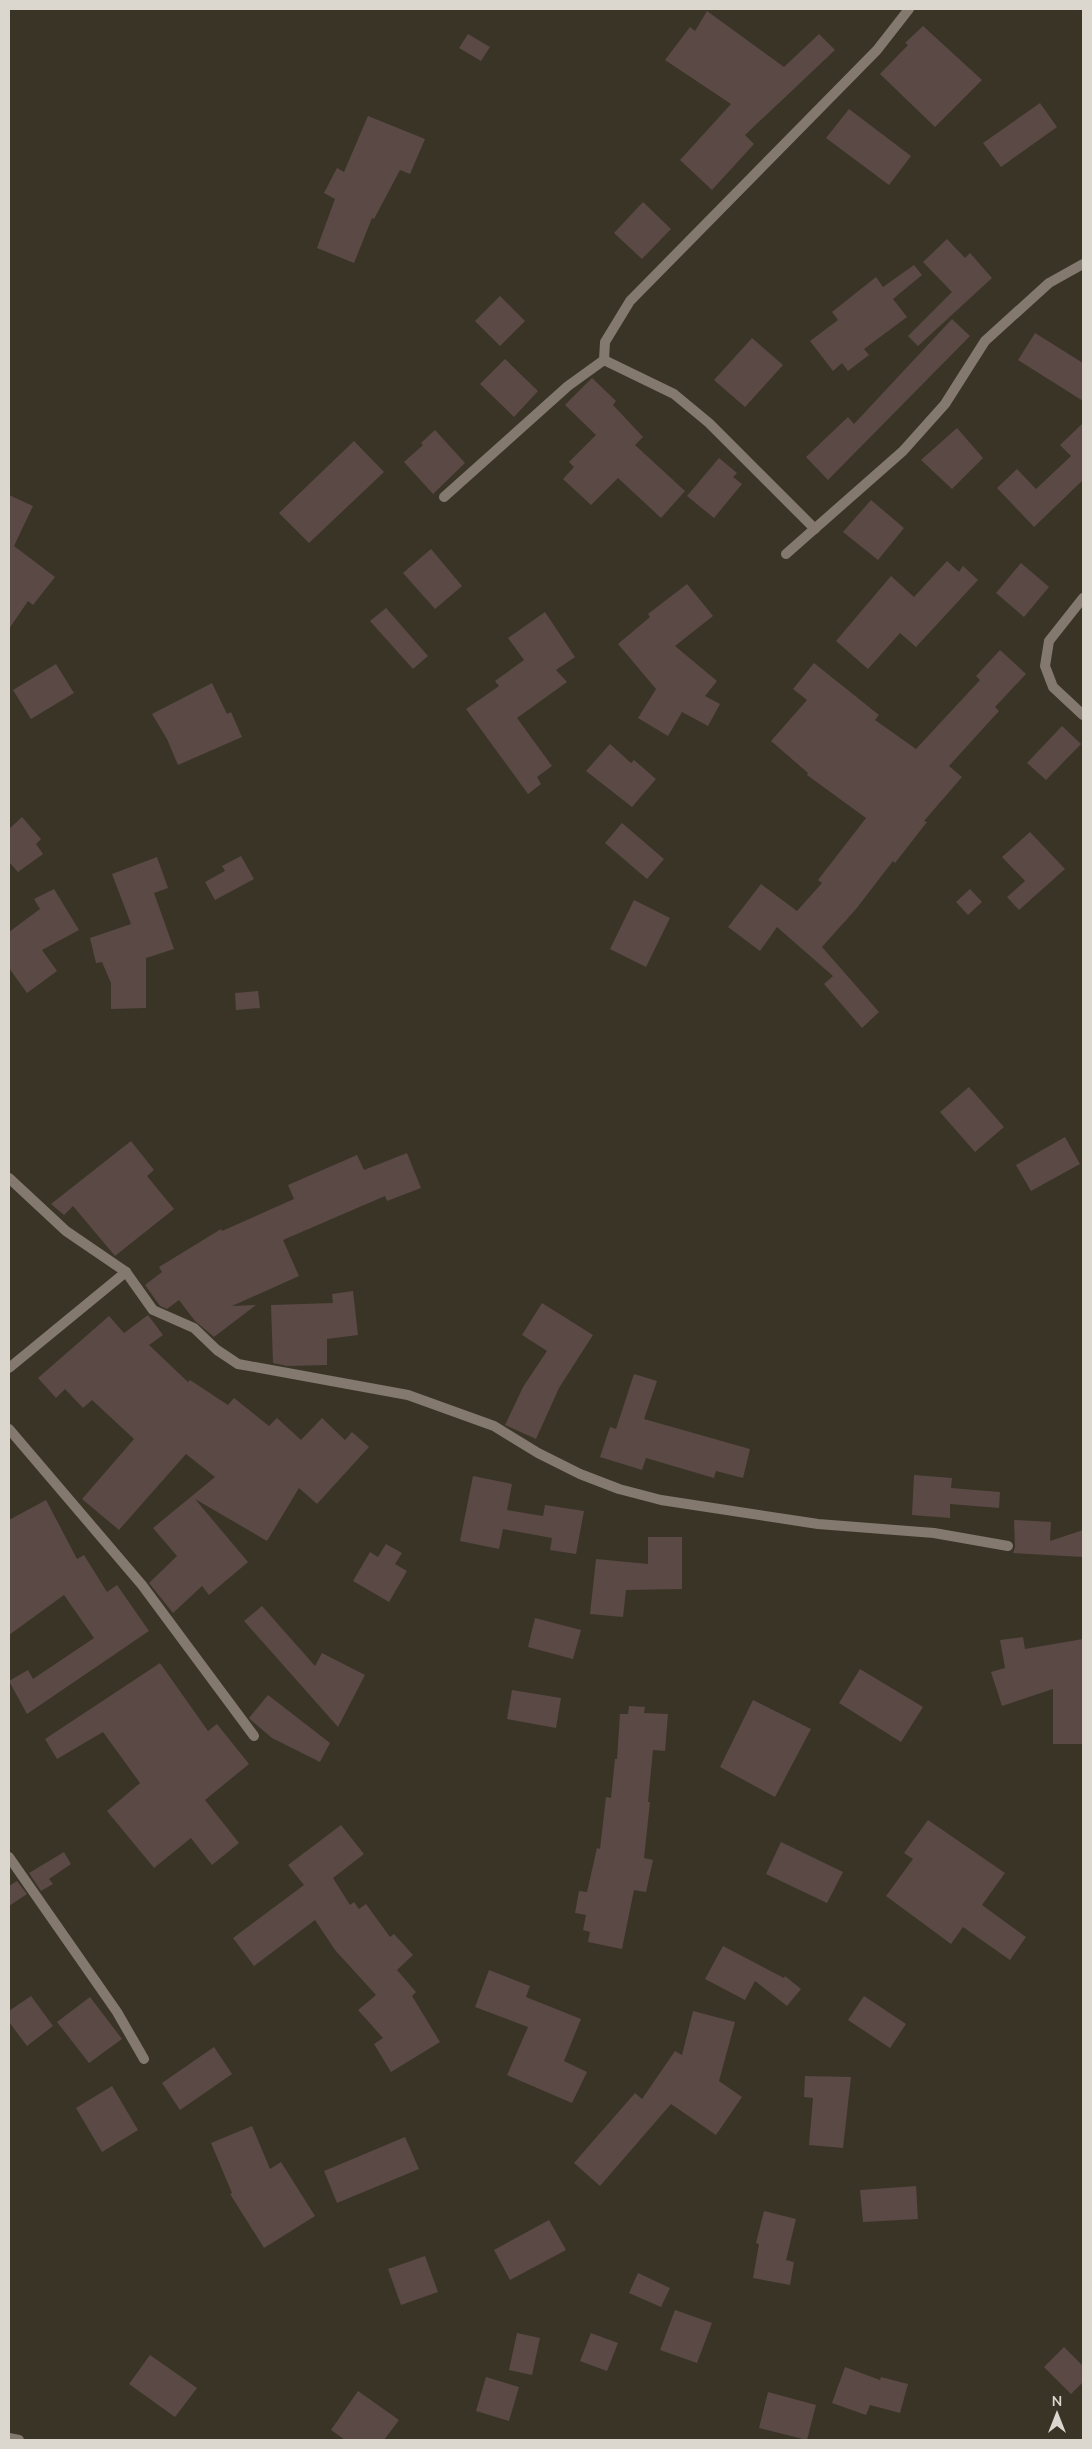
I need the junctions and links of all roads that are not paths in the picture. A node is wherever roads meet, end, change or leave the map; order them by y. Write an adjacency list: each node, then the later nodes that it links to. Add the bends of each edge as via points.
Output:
1 (909, 9): 3 (street, via 877,50 630,300 605,342)
2 (1083, 264): 5 (street, via 1049,284 985,341 939,411 903,451)
3 (604, 360): 4 (street, via 568,386); 5 (street, via 674,394 709,423)
4 (444, 497)
5 (814, 529): 6 (street)
6 (786, 554)
7 (1083, 598): 8 (street, via 1049,641 1045,666 1053,687)
8 (1083, 714)
9 (9, 1178): 10 (street, via 66,1231)
10 (126, 1272): 11 (street); 13 (street, via 153,1310 194,1328 238,1364 408,1394 494,1426 538,1453 619,1489 662,1500 818,1524 934,1533)
11 (9, 1368)
12 (9, 1429): 14 (street, via 142,1585)
13 (1008, 1546)
14 (254, 1736)
15 (9, 1857): 16 (street, via 117,2012)
16 (144, 2059)
17 (9, 2438): 18 (street)
18 (19, 2440)

